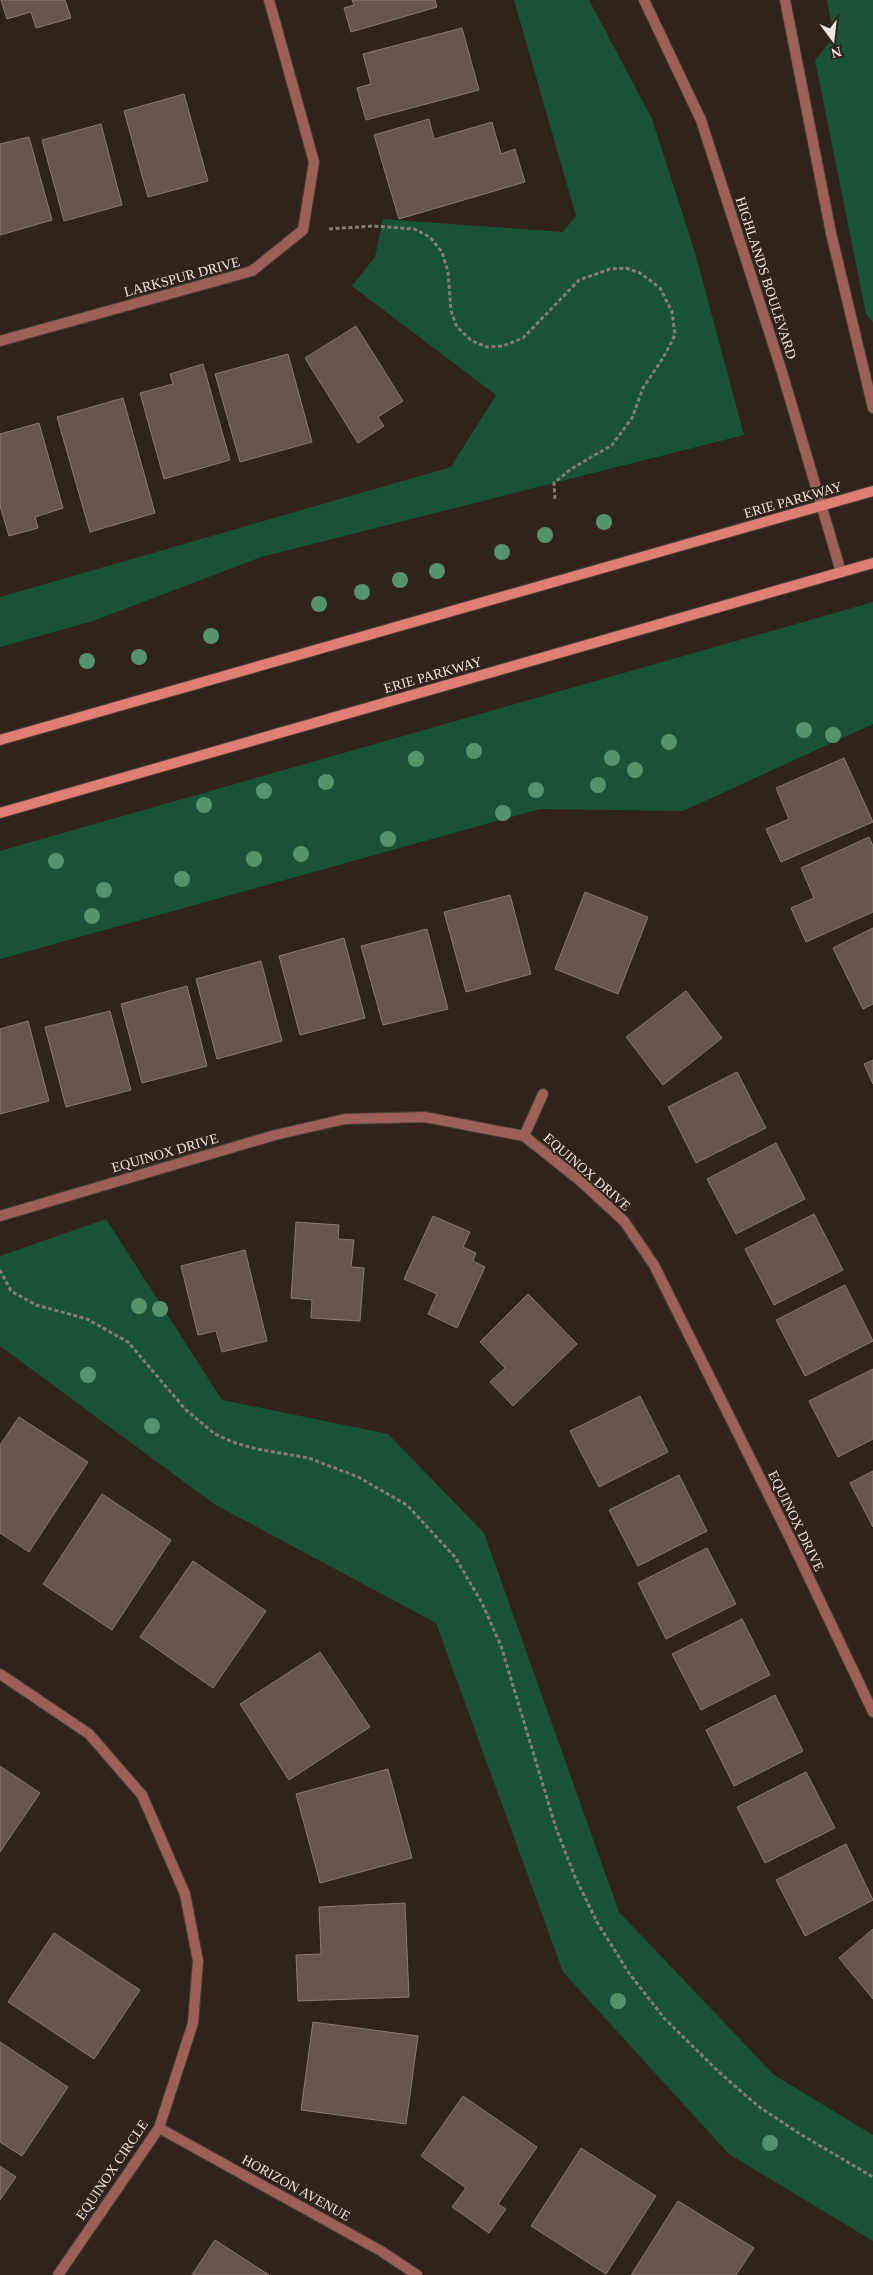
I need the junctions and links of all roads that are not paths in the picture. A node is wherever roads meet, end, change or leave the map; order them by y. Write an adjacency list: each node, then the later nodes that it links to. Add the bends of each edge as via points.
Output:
1 (269, 0): 4 (street, LARKSPUR DRIVE, via 314,162 303,230 252,271)
2 (644, 0): 7 (street, HIGHLANDS BOULEVARD, via 701,120)
3 (785, 0): 5 (street, via 831,233)
4 (0, 341)
5 (873, 408)
6 (873, 491): 7 (main road, ERIE PARKWAY)
7 (822, 506): 9 (street, HIGHLANDS BOULEVARD); 10 (main road, ERIE PARKWAY)
8 (873, 563): 9 (main road, ERIE PARKWAY)
9 (841, 572): 11 (main road, ERIE PARKWAY)
10 (0, 740)
11 (0, 813)
12 (543, 1094): 13 (street)
13 (524, 1136): 14 (street, EQUINOX DRIVE, via 425,1117 345,1120 275,1135); 16 (street, EQUINOX DRIVE, via 624,1221 654,1265)
14 (0, 1216)
15 (0, 1674): 17 (street, EQUINOX CIRCLE, via 89,1734 142,1795 185,1894 198,1961 193,2023)
16 (873, 1712)
17 (159, 2128): 18 (street, EQUINOX CIRCLE); 19 (street, HORIZON AVENUE, via 381,2251)
18 (58, 2275)
19 (417, 2275)

